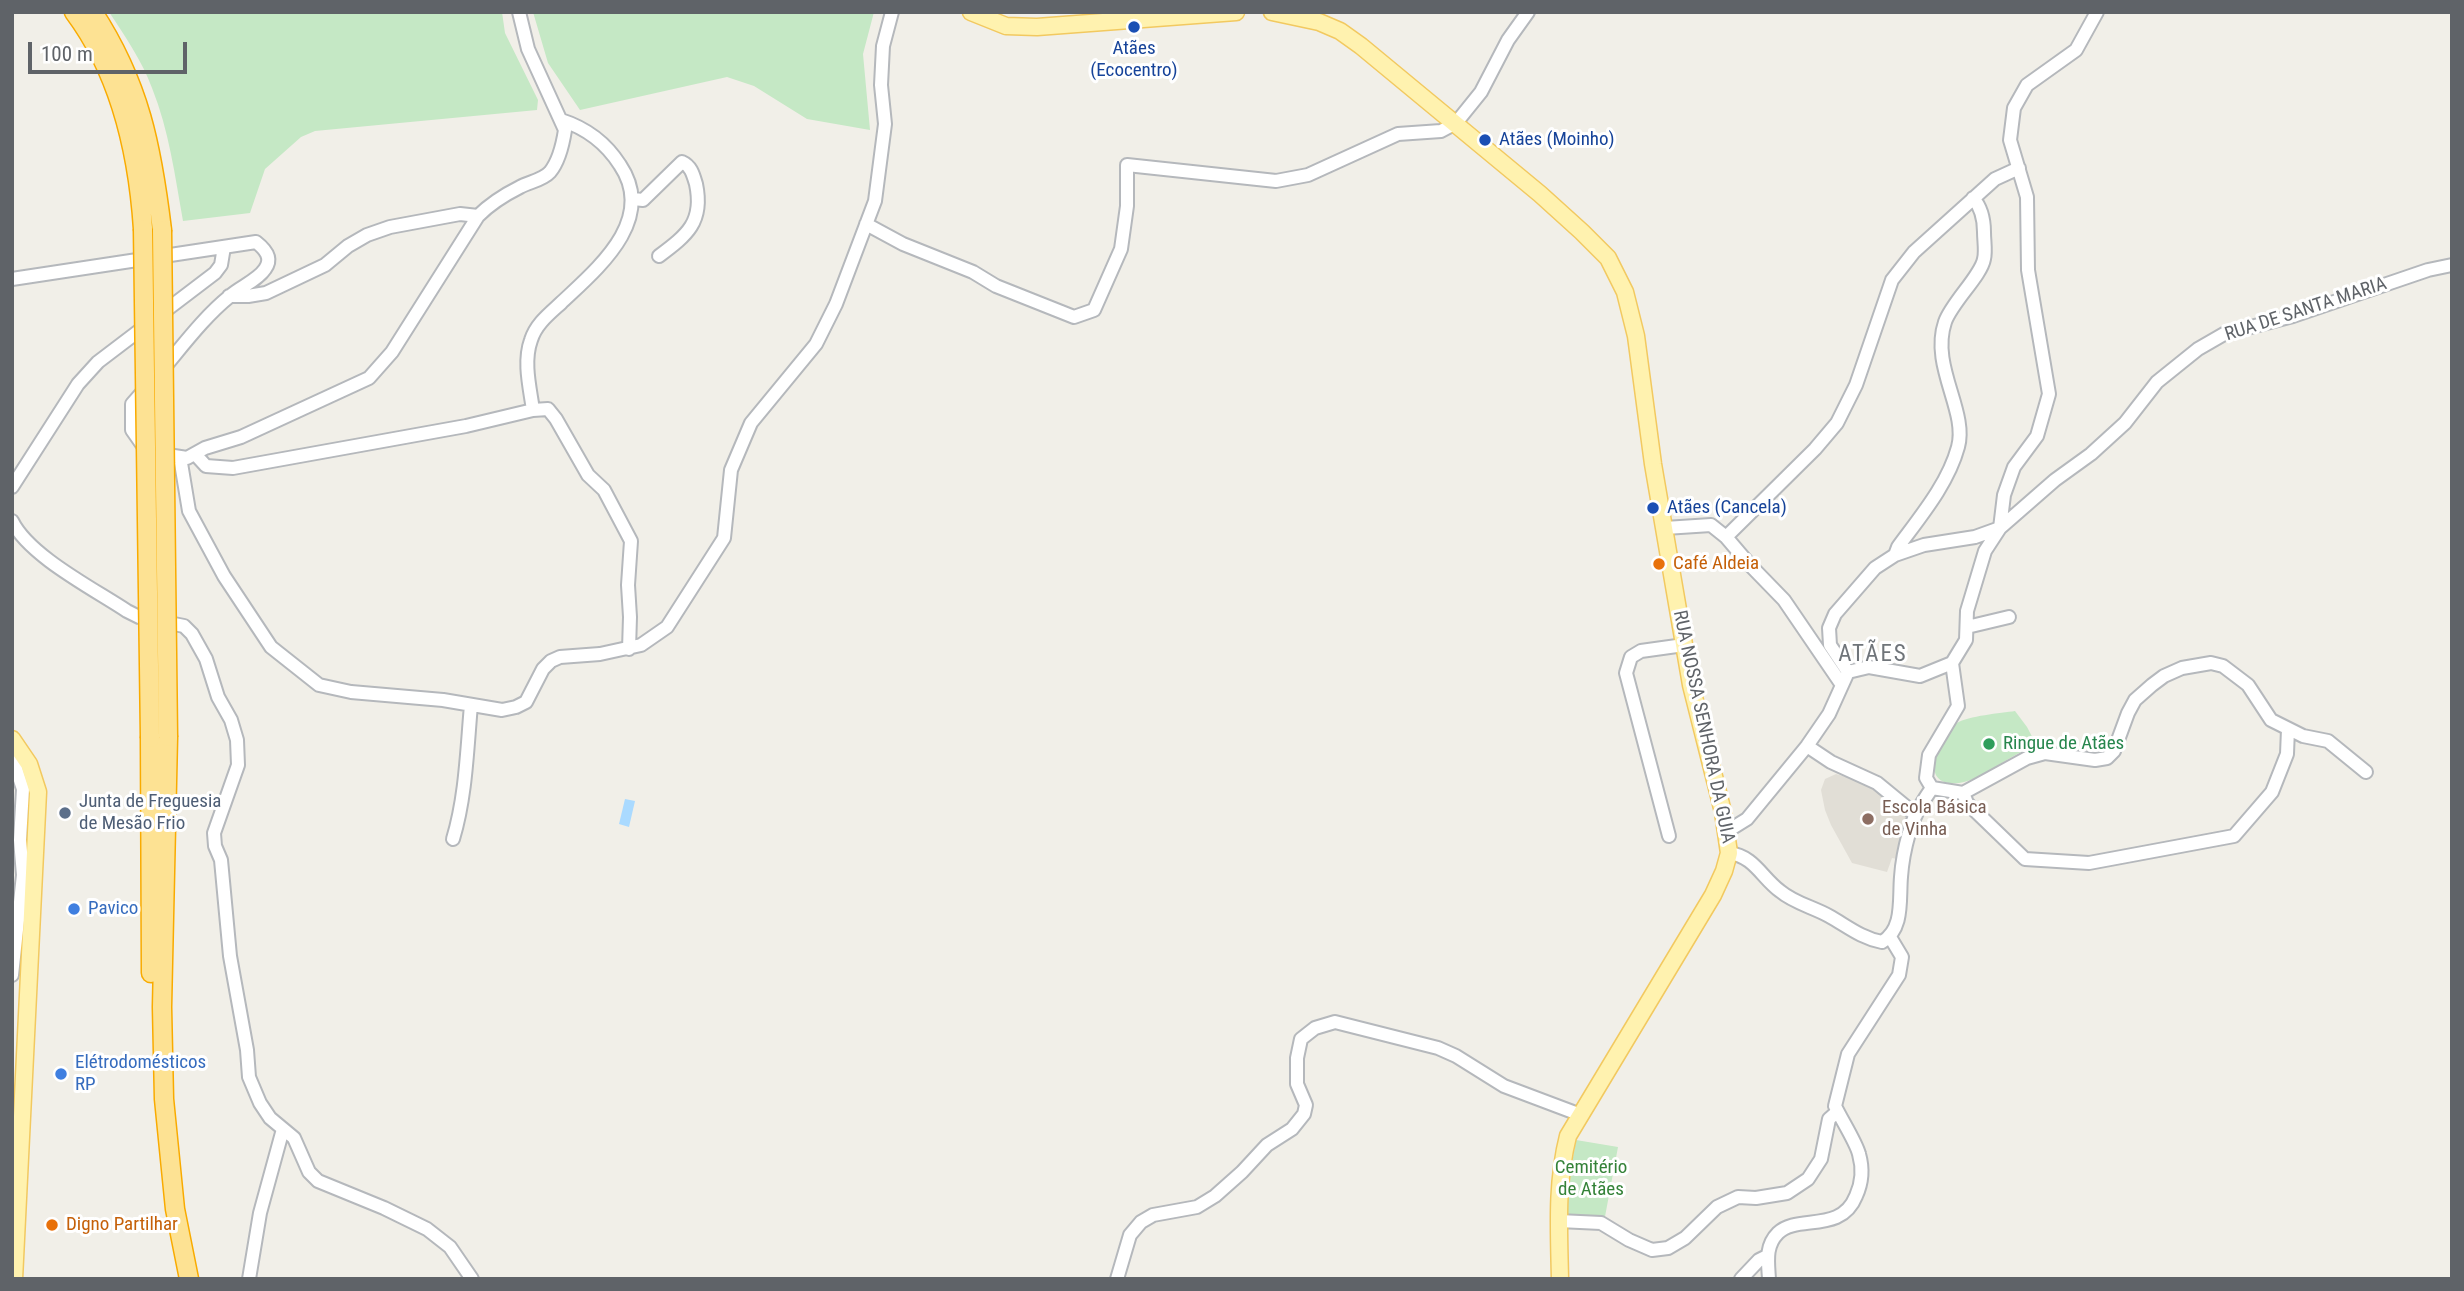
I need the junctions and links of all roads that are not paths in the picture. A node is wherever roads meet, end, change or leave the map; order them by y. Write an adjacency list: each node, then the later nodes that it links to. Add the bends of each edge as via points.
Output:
1 (74, 12): 40 (highway, bridge, via 109,76 130,131 139,181)
2 (93, 12): 40 (highway, bridge, via 138,100 162,230)
3 (519, 12): 10 (street, via 528,49)
4 (892, 12): 16 (street, via 882,59 885,124 875,201)
5 (971, 12): 6 (main road, via 1006,26 1037,27)
6 (1236, 12)
7 (1272, 12): 11 (main road, RUA NOSSA SENHORA DA GUIA, via 1340,31)
8 (1528, 12): 11 (street, via 1481,92)
9 (2097, 12): 12 (street, via 2076,50 2027,85 2014,108 2010,140)
10 (561, 120): 14 (street, via 576,125 613,153 630,178); 15 (street, via 563,144 551,171 490,204)
11 (1456, 123): 16 (street, via 1441,131 1398,134 1308,176 1276,181 1127,165 1121,248 1094,310 1074,317); 27 (main road, RUA NOSSA SENHORA DA GUIA, via 1608,258 1625,292 1636,336)
12 (2019, 168): 13 (street, via 1995,178); 28 (street, via 2027,197 2028,270 2049,394 2037,436 2014,467)
13 (1973, 198): 29 (street, via 1914,252 1892,280 1856,385 1837,423); 30 (street, via 1984,224 1984,261 1944,324 1942,351 1959,444 1938,491)
14 (633, 199): 18 (street, via 643,200 682,162 694,175 698,196 691,229); 22 (street, via 627,228 609,254 542,319 531,340 528,379)
15 (478, 216): 21 (street, via 460,214 390,227 366,235 325,265 266,293); 23 (street, via 392,352 369,378)
16 (866, 225): 34 (street, via 816,344 751,423 732,470 724,538 667,627)
17 (224, 247): 20 (street); 21 (street, via 256,242 269,260 265,271); 25 (street, via 215,273 99,362 78,384)
18 (659, 256)
19 (2452, 265): 28 (street, RUA DE SANTA MARIA, via 2224,334 2198,349 2157,382 2100,446)
20 (12, 279)
21 (229, 296): 24 (street, via 132,404 132,430 145,450)
22 (533, 410): 23 (street, via 233,468 206,466); 34 (street, via 548,409 556,419 588,475 604,490 631,541)
23 (195, 454): 24 (street)
24 (180, 457): 38 (street, via 189,511 224,576 271,647 319,685)
25 (12, 487)
26 (12, 521): 60 (street, via 40,554 127,611 184,626 206,659 237,740 238,765 214,833 249,1077 260,1103)
27 (1665, 528): 29 (street, via 1711,524); 33 (main road, RUA NOSSA SENHORA DA GUIA)
28 (2000, 528): 30 (street, RUA DE SANTA MARIA); 32 (street, via 1984,551)
29 (1726, 537): 37 (street, via 1784,600)
30 (1895, 555): 36 (street, RUA DE SANTA MARIA, via 1875,568 1835,614 1829,628 1830,645)
31 (2009, 617): 32 (street)
32 (1967, 627): 35 (street, via 1966,640)
33 (1684, 645): 47 (main road, RUA NOSSA SENHORA DA GUIA); 48 (street, via 1641,651 1631,657 1626,673)
34 (629, 649): 38 (street, via 551,661 526,702 516,707 502,710)
35 (1952, 663): 36 (street, via 1920,676 1869,667); 44 (street, via 1958,706 1929,755 1926,778)
36 (1848, 673): 37 (street)
37 (1842, 685): 42 (street)
38 (471, 705): 49 (street)
39 (2288, 729): 43 (street, via 2328,741); 45 (street, via 2271,720 2248,685 2223,666 2182,667 2136,701 2107,758 2045,753); 45 (street, via 2287,754 2272,792 2234,836 2089,863 2025,859 1967,803)
40 (159, 738): 64 (highway, via 152,1055 170,1223); 65 (highway, via 164,1099 175,1209)
41 (17, 745): 52 (main road, via 35,777 37,792); 53 (street, via 16,768 23,789 21,893)
42 (1807, 746): 46 (street, via 1877,783); 47 (street, via 1746,819)
43 (2366, 772)
44 (1931, 788): 45 (street); 46 (street)
45 (1963, 793)
46 (1916, 815): 51 (street, via 1901,873 1899,919)
47 (1726, 832): 50 (main road, RUA NOSSA SENHORA DA GUIA)
48 (1669, 836)
49 (453, 839)
50 (1729, 853): 51 (street, via 1754,864 1778,891 1867,939 1882,942); 59 (main road, RUA NOSSA SENHORA DA GUIA, via 1713,895)
51 (1890, 937): 58 (street, via 1902,957 1899,975 1848,1054 1838,1087)
52 (31, 947): 53 (street); 55 (main road)
53 (13, 967): 54 (street)
54 (12, 975)
55 (29, 977): 56 (street); 57 (main road)
56 (12, 983): 57 (street)
57 (28, 994): 63 (main road)
58 (1837, 1112): 61 (street, via 1829,1119 1821,1159 1808,1179 1787,1193 1738,1197 1717,1207 1668,1248 1652,1251 1601,1223); 62 (street, via 1859,1153 1862,1183 1853,1204 1839,1216 1779,1232)
59 (1581, 1115): 61 (main road, RUA NOSSA SENHORA DA GUIA, via 1562,1160); 68 (street, via 1504,1086 1438,1048 1335,1022 1315,1028 1301,1039 1297,1058 1304,1114 1215,1196 1197,1207 1153,1215 1141,1222 1130,1235)
60 (283, 1129): 66 (street); 67 (street, via 294,1138 318,1181 427,1229 450,1247)
61 (1559, 1221): 69 (main road, RUA NOSSA SENHORA DA GUIA)
62 (1767, 1256): 70 (street); 71 (street)
63 (14, 1279)
64 (181, 1279)
65 (189, 1279)
66 (248, 1279)
67 (472, 1279)
68 (1117, 1279)
69 (1560, 1279)
70 (1741, 1279)
71 (1769, 1279)

